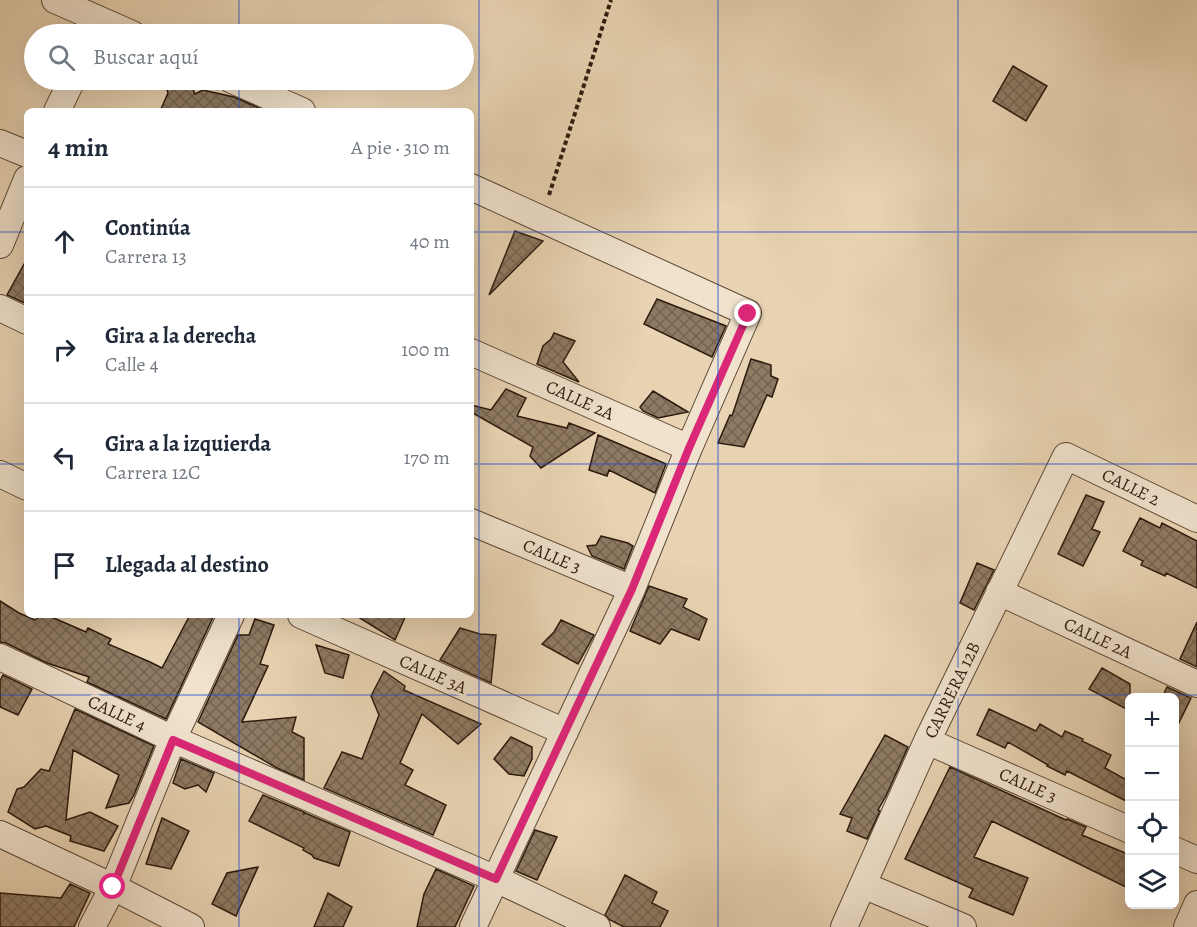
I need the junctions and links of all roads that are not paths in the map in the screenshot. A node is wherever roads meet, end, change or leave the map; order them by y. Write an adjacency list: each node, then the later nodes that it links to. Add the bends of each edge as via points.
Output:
1 (55, 0): 2 (street)
2 (91, 24)
3 (67, 90): 5 (street)
4 (255, 90): 6 (street)
5 (58, 108)
6 (295, 108)
7 (0, 143): 8 (street)
8 (24, 153)
9 (24, 186): 11 (street)
10 (474, 188): 15 (street, via 748,314)
11 (0, 245)
12 (0, 308): 13 (street)
13 (24, 320)
14 (474, 353): 15 (street, CALLE 2A)
15 (689, 448): 21 (street)
16 (1066, 456): 19 (street, CALLE 2); 22 (street, CARRERA 12B)
17 (0, 474): 18 (street)
18 (24, 486)
19 (1197, 519)
20 (474, 523): 21 (street, CALLE 3)
21 (632, 589): 27 (street)
22 (999, 592): 26 (street, CALLE 2A); 29 (street, CARRERA 12B)
23 (230, 618): 28 (street)
24 (308, 618): 27 (street, CALLE 3A)
25 (0, 657): 28 (street, CALLE 4)
26 (1197, 684)
27 (565, 732): 34 (street)
28 (173, 740): 34 (street, CALLE 4); 36 (street)
29 (927, 741): 30 (street, CALLE 3); 35 (street, CARRERA 12B)
30 (1125, 828)
31 (0, 834): 36 (street)
32 (1179, 852): 33 (street)
33 (1197, 860)
34 (496, 879): 40 (street); 41 (street, CALLE 4)
35 (863, 885): 42 (street, CARRERA 12B); 43 (street)
36 (113, 887): 38 (street); 39 (street)
37 (1197, 904): 44 (street)
38 (92, 927)
39 (191, 927)
40 (473, 927)
41 (597, 927)
42 (844, 927)
43 (963, 927)
44 (1187, 927)

